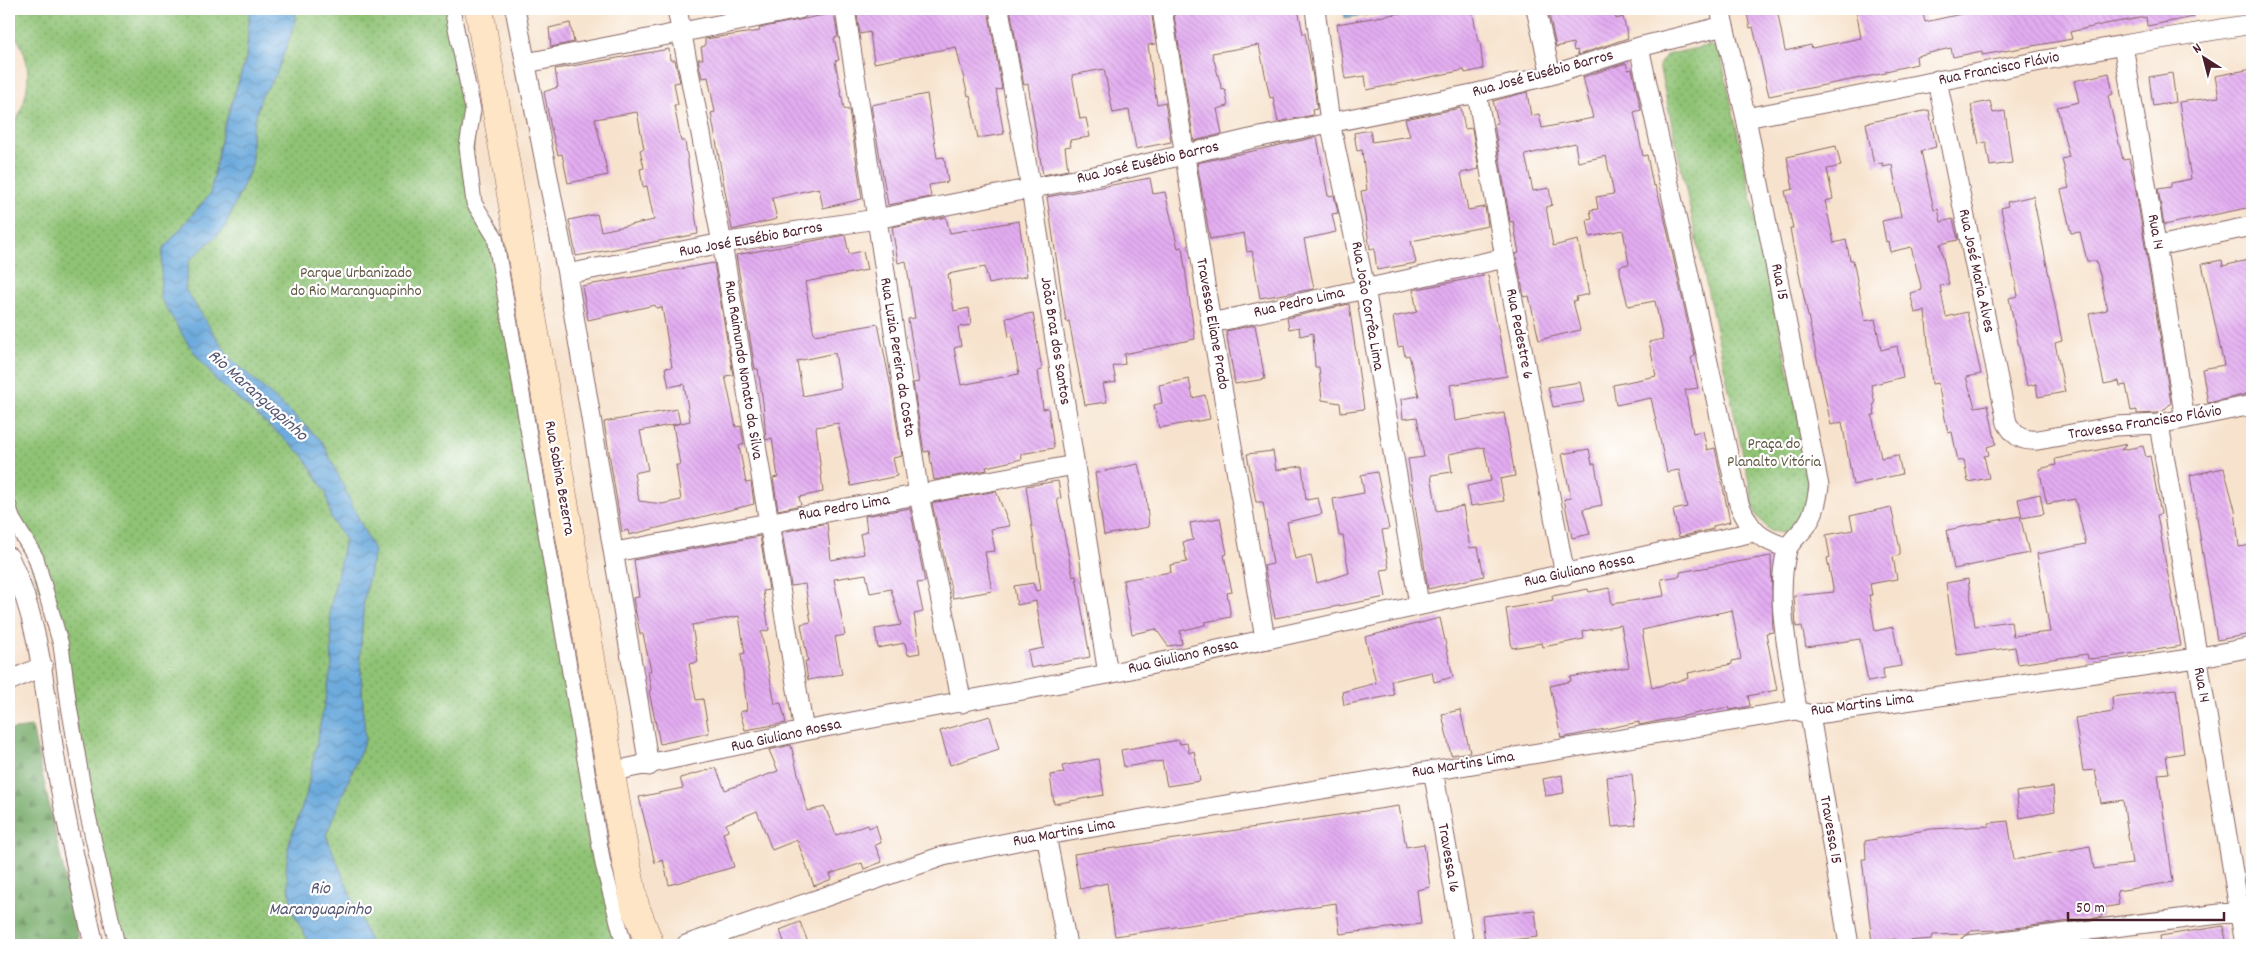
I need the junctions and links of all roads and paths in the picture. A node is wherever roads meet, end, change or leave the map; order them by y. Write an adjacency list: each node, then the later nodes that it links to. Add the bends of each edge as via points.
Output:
1 (452, 9): 62 (street, via 474,110 467,146 474,203 495,237 601,854)
2 (479, 9): 57 (main road, Rua Sabina Bezerra)
3 (515, 9): 16 (street)
4 (677, 9): 13 (street, Rua Raimundo Nonato da Silva)
5 (799, 9): 13 (street)
6 (845, 9): 24 (street, Rua Luzia Pereira da Costa)
7 (999, 9): 23 (street, João Braz dos Santos)
8 (1162, 9): 22 (street, Travessa Eliane Prado)
9 (1315, 9): 21 (street, Rua João Corrêa Lima)
10 (1536, 9): 17 (street)
11 (1722, 17): 15 (street, Rua José Eusébio Barros); 20 (street, Rua 15)
12 (2252, 24): 14 (street, Rua Francisco Flávio)
13 (681, 31): 16 (street); 26 (street, Rua Raimundo Nonato da Silva)
14 (2122, 45): 18 (street, Rua Francisco Flávio); 27 (street, Rua 14)
15 (1639, 47): 17 (street, Rua José Eusébio Barros); 40 (street, via 1740,504)
16 (526, 63): 29 (street)
17 (1551, 75): 19 (street, Rua José Eusébio Barros)
18 (1937, 80): 20 (street, Rua Francisco Flávio); 35 (street, Rua José Maria Alves, via 2007,423 2014,436 2025,441)
19 (1477, 92): 21 (street, Rua José Eusébio Barros); 28 (street, Rua Pedestre 6)
20 (1746, 118): 41 (street, Rua 15, via 1819,486 1816,506 1808,524)
21 (1330, 122): 22 (street, Rua José Eusébio Barros); 30 (street, Rua João Corrêa Lima)
22 (1184, 154): 23 (street, Rua José Eusébio Barros); 31 (street, Travessa Eliane Prado)
23 (1031, 190): 24 (street, Rua José Eusébio Barros); 36 (street, João Braz dos Santos)
24 (876, 219): 26 (street, Rua José Eusébio Barros); 37 (street, Rua Luzia Pereira da Costa)
25 (2252, 226): 27 (street)
26 (722, 243): 29 (street, Rua José Eusébio Barros); 39 (street, Rua Raimundo Nonato da Silva)
27 (2158, 246): 33 (street, Rua 14)
28 (1505, 258): 30 (street, Rua Pedro Lima); 44 (street, Rua Pedestre 6)
29 (566, 274): 42 (street)
30 (1365, 288): 31 (street, Rua Pedro Lima); 45 (street, Rua João Corrêa Lima)
31 (1211, 323): 46 (street, Travessa Eliane Prado)
32 (2252, 405): 33 (street, Travessa Francisco Flávio)
33 (2185, 419): 34 (street, Travessa Francisco Flávio)
34 (2159, 424): 35 (street, Travessa Francisco Flávio, via 2116,426); 48 (street, Rua 14)
35 (2038, 440)
36 (1074, 465): 37 (street, Rua Pedro Lima); 50 (street, João Braz dos Santos)
37 (919, 495): 39 (street, Rua Pedro Lima); 52 (street, Rua Luzia Pereira da Costa)
38 (9, 507): 61 (street, via 36,558 61,645 87,811)
39 (768, 521): 42 (street, Rua Pedro Lima); 54 (street, Rua Raimundo Nonato da Silva)
40 (1754, 532): 41 (street, via 1762,539); 44 (street, Rua Giuliano Rossa)
41 (1788, 548): 53 (street, via 1783,612)
42 (615, 552): 55 (street)
43 (9, 557): 49 (street, via 31,612)
44 (1566, 575): 45 (street, Rua Giuliano Rossa)
45 (1419, 604): 46 (street, Rua Giuliano Rossa)
46 (1265, 639): 50 (street, Rua Giuliano Rossa)
47 (2252, 647): 48 (street, Rua Martins Lima)
48 (2196, 658): 53 (street, Rua Martins Lima); 59 (street, Rua 14)
49 (43, 666): 51 (street); 60 (street, via 54,753)
50 (1108, 674): 52 (street, Rua Giuliano Rossa)
51 (9, 680)
52 (962, 703): 54 (street, Rua Giuliano Rossa)
53 (1804, 712): 56 (street, Rua Martins Lima); 67 (street, Travessa 15)
54 (804, 731): 55 (street, Rua Giuliano Rossa)
55 (649, 766): 57 (street, Rua Giuliano Rossa)
56 (1433, 770): 58 (street, Rua Martins Lima); 66 (street, Travessa 16)
57 (610, 772): 63 (main road, Rua Sabina Bezerra, via 635,906)
58 (1046, 835): 64 (street, Rua Martins Lima, via 943,856); 65 (street)
59 (2246, 911): 68 (street); 69 (street, Rua 14)
60 (94, 945)
61 (117, 945)
62 (624, 945)
63 (650, 945)
64 (686, 945)
65 (1067, 945)
66 (1464, 945)
67 (1849, 945)
68 (1969, 945)
69 (2245, 945)

